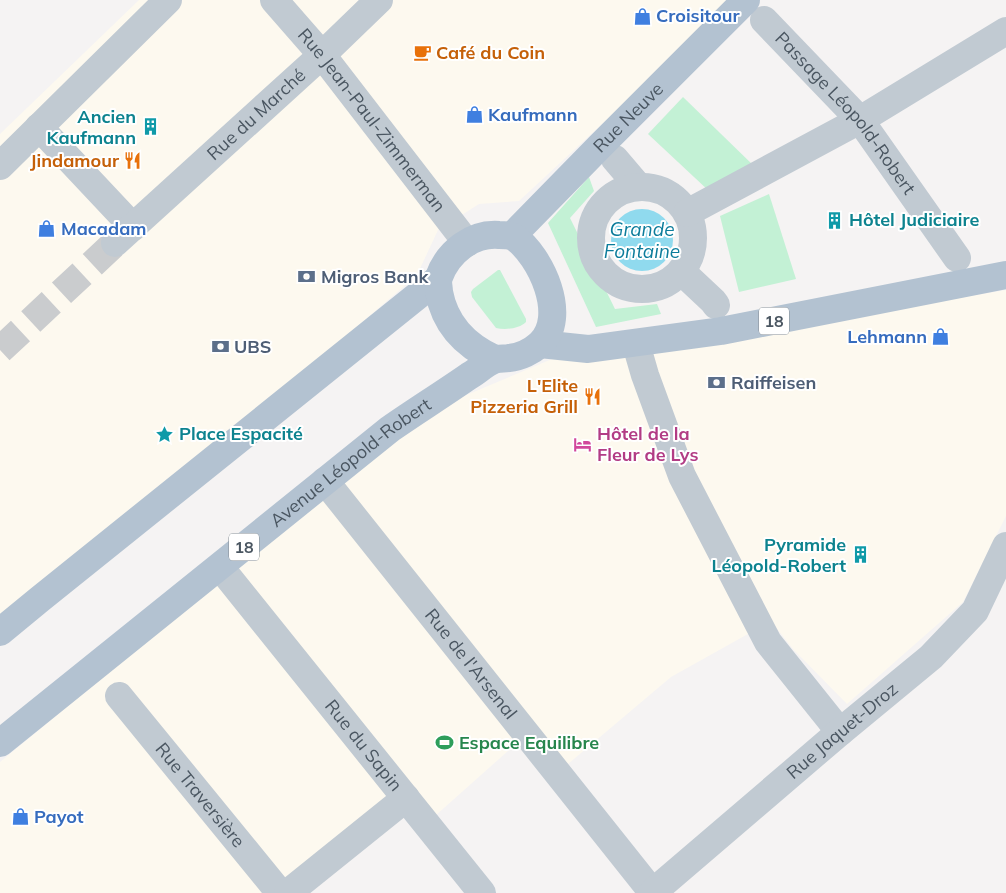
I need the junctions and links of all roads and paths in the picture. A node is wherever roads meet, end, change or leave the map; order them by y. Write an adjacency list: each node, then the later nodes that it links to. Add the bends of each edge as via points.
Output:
1 (168, 0): 9 (street)
2 (274, 0): 7 (street, Rue Jean-Paul-Zimmerman)
3 (379, 0): 7 (street, Rue du Marché)
4 (746, 0): 14 (main road, Rue Neuve)
5 (764, 20): 8 (street, Passage Léopold-Robert)
6 (1006, 31): 8 (street)
7 (322, 55): 9 (street, Rue du Marché, via 124,235); 15 (street, Rue Jean-Paul-Zimmerman)
8 (860, 120): 13 (street); 16 (street, Passage Léopold-Robert)
9 (39, 127): 11 (street)
10 (615, 159): 12 (street)
11 (0, 166)
12 (638, 186): 13 (street, via 666,192); 17 (street, via 608,199 597,213 591,236 596,261 606,275 620,284 636,288 653,288 668,282)
13 (687, 213): 17 (street, via 693,243)
14 (512, 236): 15 (main road, via 481,236); 21 (main road, via 527,249 546,282 552,315 549,332)
15 (467, 243): 19 (main road, via 454,253)
16 (957, 258)
17 (681, 271): 20 (street)
18 (1006, 275): 22 (main road, 18, via 721,331)
19 (438, 280): 23 (main road, via 440,299 458,333 468,344); 27 (main road)
20 (716, 305)
21 (540, 344): 22 (main road, 18, via 588,349); 23 (main road, 18, via 512,358)
22 (636, 344): 29 (street, via 644,376 682,476 768,642)
23 (495, 359): 24 (main road, Avenue Léopold-Robert / 18, via 390,429)
24 (325, 481): 26 (main road, Avenue Léopold-Robert / 18); 34 (street, Rue de l'Arsenal)
25 (1006, 546): 29 (street, Rue Jaquet-Droz, via 975,611 931,657)
26 (220, 567): 30 (main road, Avenue Léopold-Robert / 18); 31 (street, Rue du Sapin)
27 (0, 632)
28 (119, 696): 32 (street, Rue Traversière)
29 (840, 732): 34 (street, Rue Jaquet-Droz)
30 (0, 743)
31 (406, 798): 32 (street); 33 (street, Rue du Sapin)
32 (274, 890)
33 (482, 893)
34 (653, 893)

